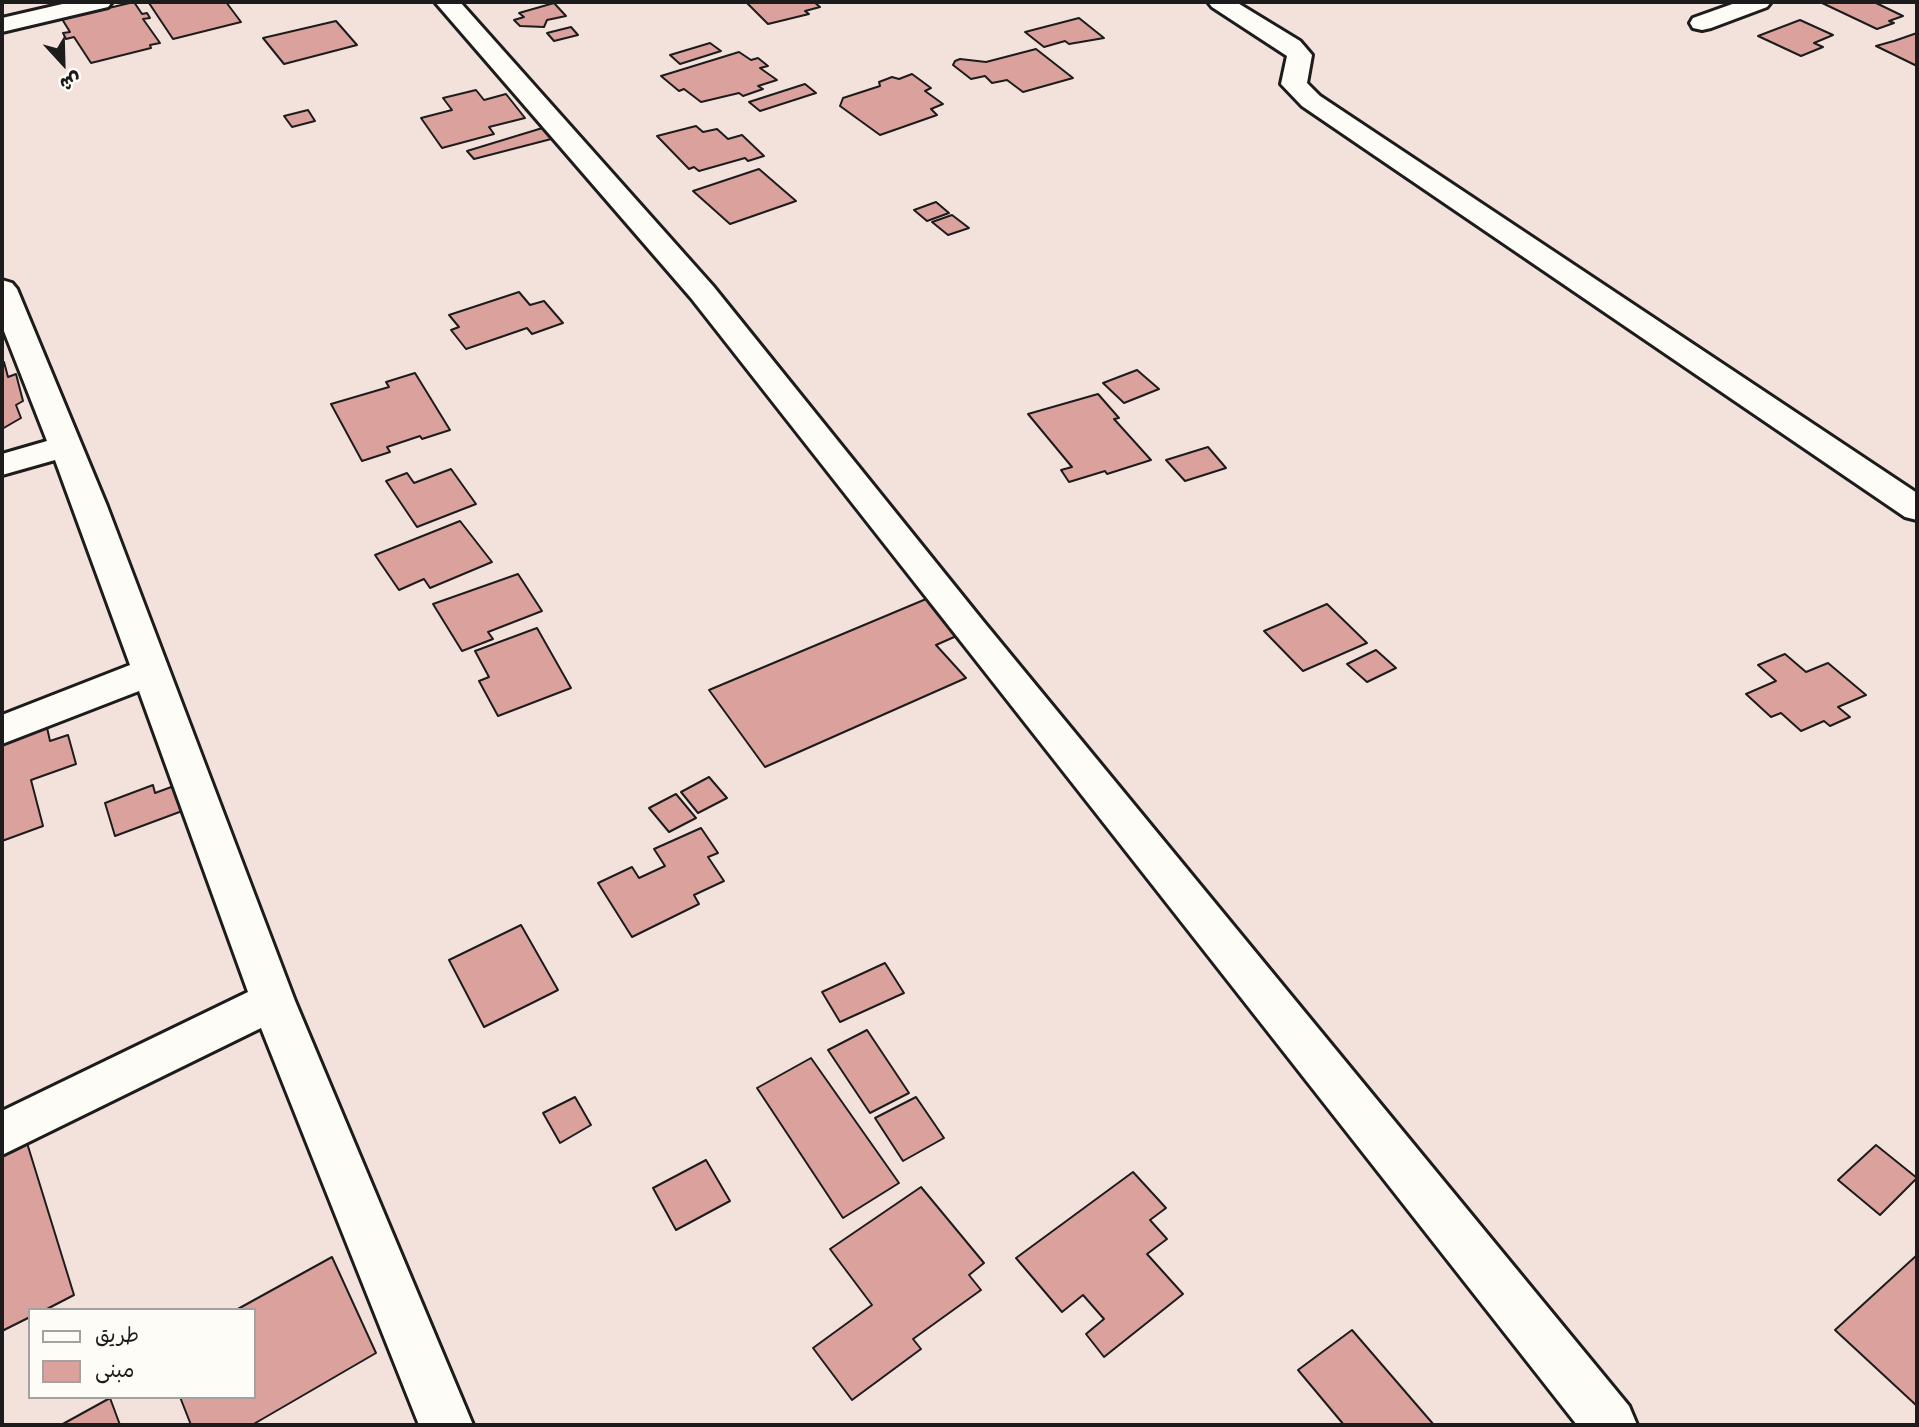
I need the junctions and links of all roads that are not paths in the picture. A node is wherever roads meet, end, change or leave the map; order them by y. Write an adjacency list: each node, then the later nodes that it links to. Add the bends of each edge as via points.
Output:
1 (100, 2): 6 (street)
2 (447, 2): 17 (street, via 702,292)
3 (1220, 2): 11 (street, via 1292,46 1300,55 1294,83 1311,102)
4 (1759, 2): 5 (street)
5 (1702, 23)
6 (2, 25)
7 (2, 289): 8 (street)
8 (13, 349): 9 (street)
9 (66, 446): 10 (street); 12 (street)
10 (2, 466)
11 (1917, 509)
12 (151, 672): 13 (street); 14 (street)
13 (2, 730)
14 (273, 1001): 15 (street); 16 (street)
15 (2, 1134)
16 (446, 1425)
17 (1609, 1425)

